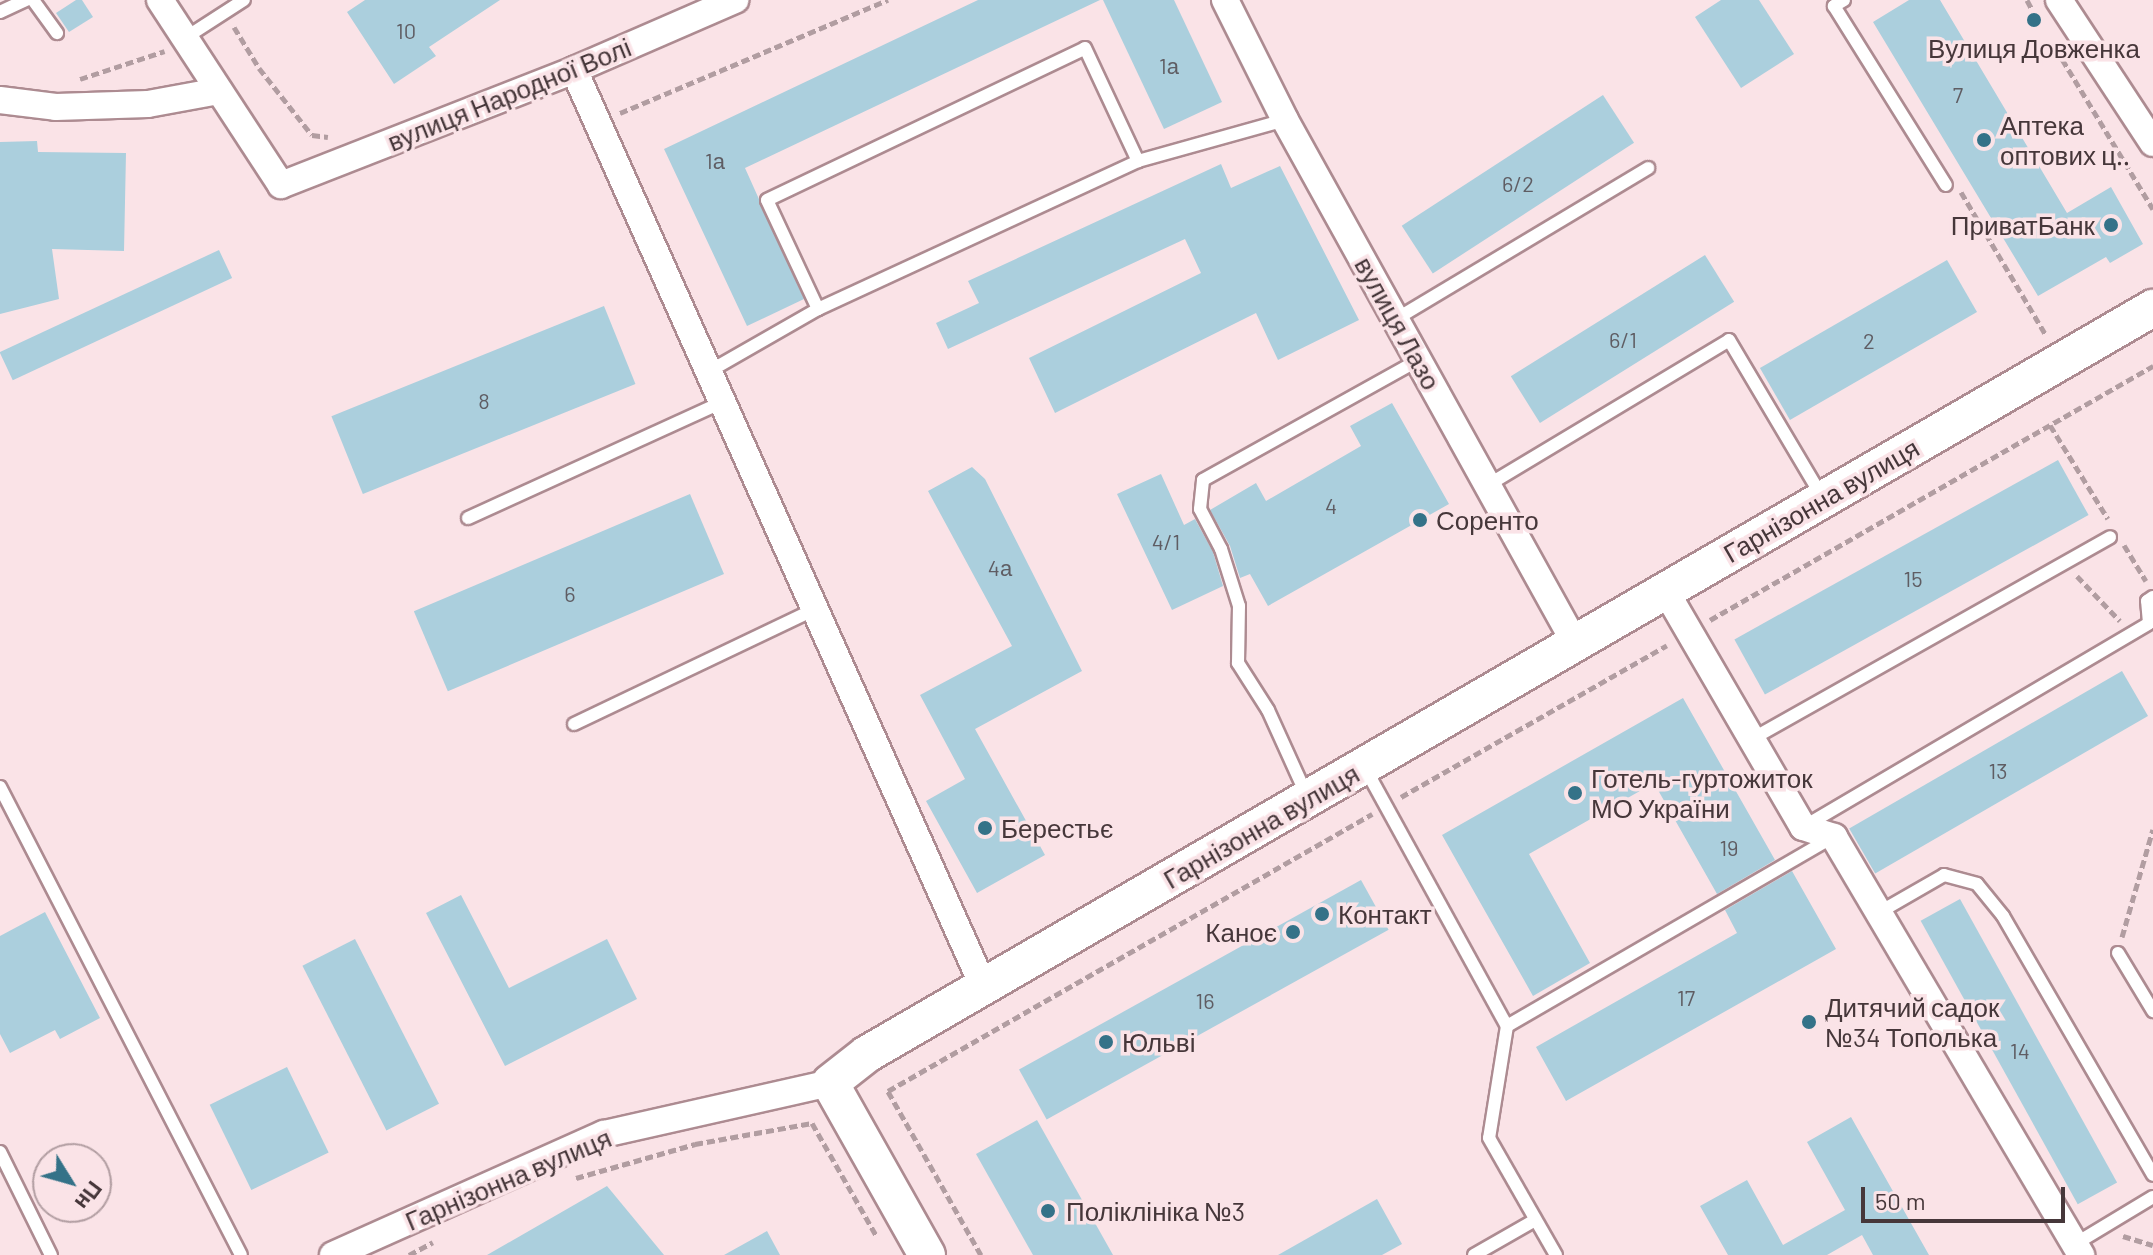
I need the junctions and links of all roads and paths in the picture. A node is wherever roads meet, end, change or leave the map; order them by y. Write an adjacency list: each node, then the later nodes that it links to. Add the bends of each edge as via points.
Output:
1 (26, 0): 11 (lane)
2 (33, 0): 14 (lane)
3 (160, 0): 16 (street)
4 (244, 0): 12 (lane)
5 (735, 0): 17 (street, вулиця Народної Волі)
6 (888, 0): 22 (path)
7 (1225, 0): 21 (street, вулиця Лазо)
8 (1844, 0): 27 (lane, via 1834,6)
9 (2027, 0): 13 (path)
10 (2059, 0): 24 (street)
11 (0, 12)
12 (225, 13): 16 (lane); 23 (path, via 259,68 312,135)
13 (2042, 26)
14 (57, 33)
15 (2050, 39): 28 (path)
16 (178, 44): 18 (path); 19 (street)
17 (574, 70): 19 (street, вулиця Народної Волі, via 281,185); 22 (street)
18 (68, 83)
19 (219, 91): 20 (street, via 148,104 56,107)
20 (0, 100)
21 (1285, 120): 25 (lane); 31 (street, вулиця Лазо)
22 (597, 123): 35 (street)
23 (334, 138)
24 (2153, 143)
25 (1138, 161): 30 (lane); 30 (lane, via 1085,48 767,200)
26 (1648, 168): 31 (lane)
27 (1946, 185): 32 (path, via 1954,179)
28 (2153, 209)
29 (2153, 308): 39 (street, Гарнізонна вулиця)
30 (818, 309): 35 (lane)
31 (1396, 319): 33 (street, вулиця Лазо)
32 (2046, 336)
33 (1419, 360): 38 (street, вулиця Лазо); 55 (lane, via 1203,480 1200,509 1221,549 1239,606 1238,663 1268,710)
34 (2153, 366): 37 (path)
35 (708, 372): 36 (street)
36 (722, 402): 40 (lane); 46 (street)
37 (2050, 425): 41 (path); 48 (path)
38 (1488, 485): 39 (lane, via 1729,340); 50 (street, вулиця Лазо)
39 (1824, 499): 44 (street, Гарнізонна вулиця)
40 (468, 518)
41 (2112, 534): 43 (lane)
42 (2122, 542): 45 (path)
43 (2064, 562): 49 (path); 52 (lane)
44 (1665, 590): 48 (street); 50 (street, Гарнізонна вулиця)
45 (2153, 594): 47 (lane, via 2147,601)
46 (815, 609): 51 (lane); 62 (street)
47 (2151, 626): 49 (lane)
48 (1689, 632): 52 (street); 56 (path)
49 (2131, 634): 57 (lane)
50 (1575, 643): 53 (street, Гарнізонна вулиця)
51 (574, 724)
52 (1752, 739): 57 (street)
53 (1364, 766): 55 (street, Гарнізонна вулиця); 56 (lane)
54 (0, 787): 75 (lane)
55 (1308, 798): 62 (street, Гарнізонна вулиця)
56 (1385, 806): 64 (lane); 79 (path, via 888,1091)
57 (1803, 827): 59 (street)
58 (2153, 829): 61 (path)
59 (1834, 837): 60 (street); 64 (lane)
60 (1878, 913): 67 (lane, via 1944,875 1977,884 2003,916); 73 (street)
61 (2118, 953): 63 (lane)
62 (984, 988): 65 (street, Гарнізонна вулиця, via 867,1054)
63 (2153, 1011)
64 (1507, 1026): 70 (lane, via 1489,1138)
65 (830, 1083): 76 (street, Гарнізонна вулиця, via 604,1134); 78 (street)
66 (0, 1152): 74 (lane)
67 (2153, 1175)
68 (572, 1179): 72 (path, via 695,1144 812,1123)
69 (2153, 1197): 73 (lane)
70 (1535, 1220): 80 (lane); 81 (lane)
71 (435, 1241): 77 (path)
72 (881, 1243)
73 (2078, 1250)
74 (51, 1255)
75 (241, 1255)
76 (333, 1255)
77 (409, 1255)
78 (927, 1255)
79 (981, 1255)
80 (1474, 1255)
81 (1556, 1255)

